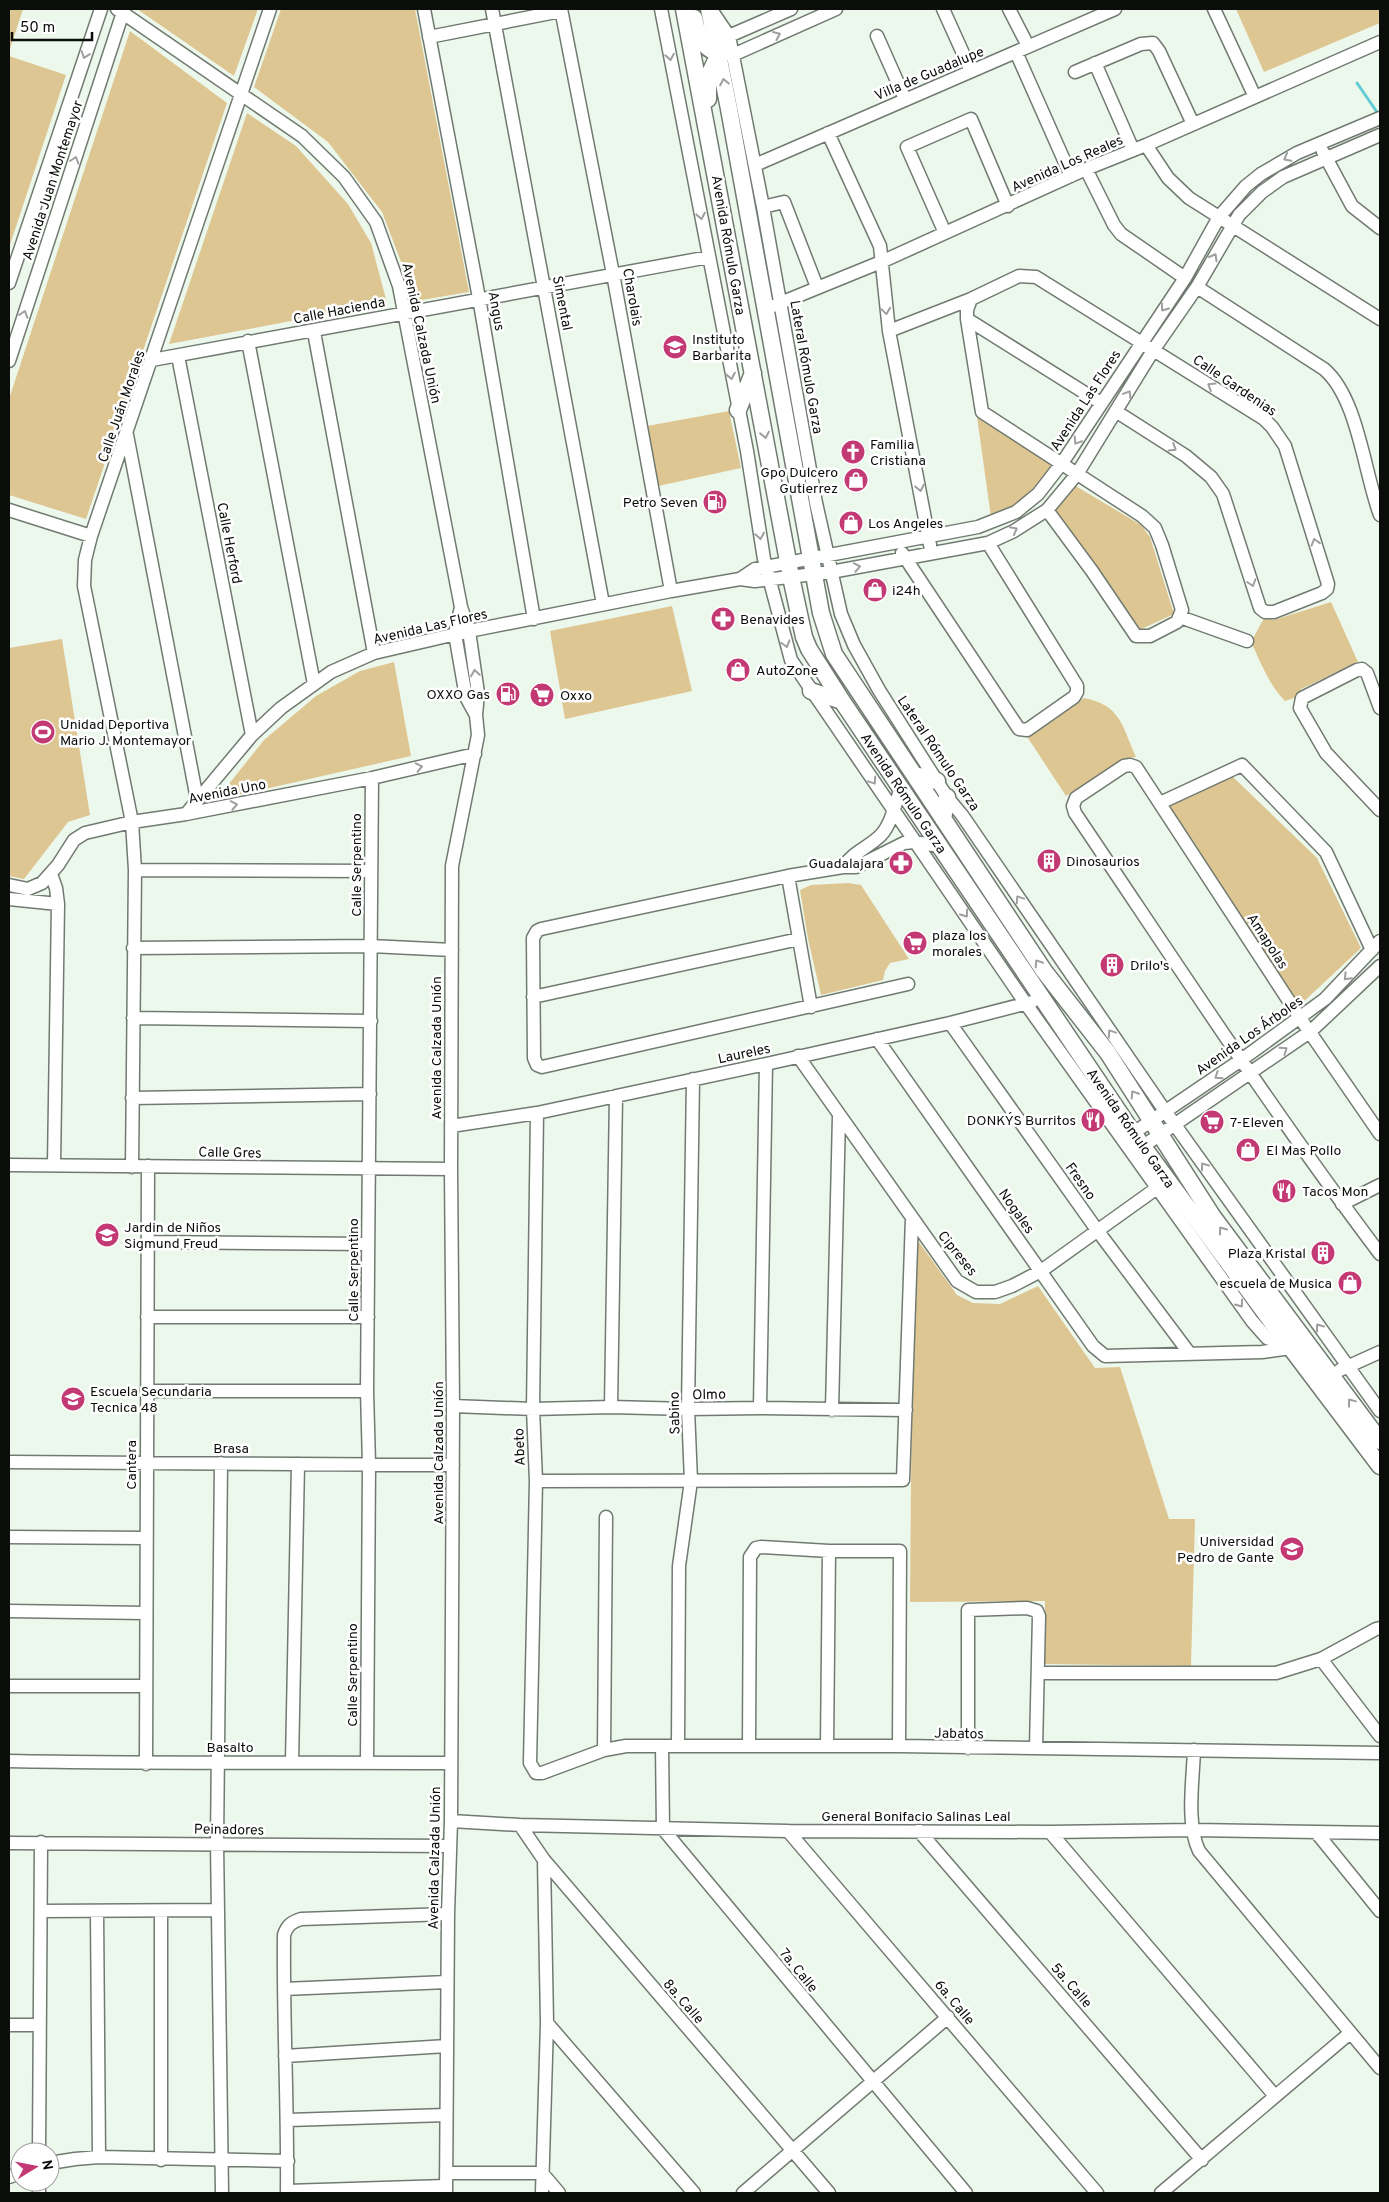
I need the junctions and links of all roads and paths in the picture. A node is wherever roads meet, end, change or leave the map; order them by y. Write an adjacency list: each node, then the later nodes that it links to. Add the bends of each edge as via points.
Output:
1 (101, 9): 55 (street, Avenida Juan Montemayor, one-way to 55)
2 (270, 9): 30 (street, Calle Juán Morales)
3 (424, 9): 22 (street, Angus)
4 (492, 9): 19 (street, Simental)
5 (661, 9): 51 (street, one-way to 51)
6 (684, 9): 43 (main road, Avenida Rómulo Garza)
7 (692, 9): 26 (main road, via 702,42 710,50)
8 (709, 9): 20 (street); 26 (main road, Avenida Rómulo Garza)
9 (791, 9): 20 (street)
10 (836, 9): 17 (street)
11 (943, 9): 28 (street)
12 (1009, 9): 24 (street)
13 (1115, 9): 18 (street, Villa de Guadalupe)
14 (1214, 9): 31 (street)
15 (121, 10): 30 (street, Avenida Calzada Unión); 72 (street, Avenida Juan Montemayor, one-way to 15)
16 (561, 10): 19 (street); 53 (street, Charolais)
17 (815, 13): 26 (street, one-way to 17)
18 (1090, 14): 24 (street, Villa de Guadalupe)
19 (495, 24): 22 (street); 56 (street, Simental)
20 (728, 36): 26 (street)
21 (877, 36): 32 (street)
22 (430, 37): 59 (street, Angus)
23 (1380, 42): 31 (street, Avenida Los Reales)
24 (1028, 46): 25 (street, Villa de Guadalupe)
25 (1016, 52): 28 (street, Villa de Guadalupe); 44 (street)
26 (726, 54): 41 (street, Lateral Rómulo Garza); 43 (main road, via 711,68 707,85 716,145); 61 (main road, Avenida Rómulo Garza, one-way to 26)
27 (1095, 63): 29 (street); 34 (street, via 1150,42 1155,44); 39 (street)
28 (971, 71): 32 (street, Villa de Guadalupe)
29 (1075, 72)
30 (241, 96): 62 (street, Avenida Calzada Unión, via 302,136 354,189 379,229 400,286); 71 (street, Calle Juán Morales)
31 (1255, 97): 34 (street, Avenida Los Reales)
32 (905, 99): 35 (street, Villa de Guadalupe)
33 (1380, 118): 37 (street, Avenida Las Flores)
34 (1193, 124): 38 (street, Avenida Los Reales)
35 (828, 133): 41 (street, Villa de Guadalupe); 52 (street, via 880,246)
36 (1380, 135): 40 (street, Avenida Las Flores)
37 (1320, 143): 40 (street); 47 (street, Avenida Las Flores, one-way to 47, via 1261,174)
38 (1146, 145): 39 (street, Avenida Los Reales); 47 (street, via 1177,189)
39 (1133, 150): 42 (street, Avenida Los Reales)
40 (1327, 158): 48 (street, Avenida Las Flores, via 1272,184); 49 (street, via 1352,206)
41 (755, 165): 46 (street, Lateral Rómulo Garza)
42 (1086, 168): 44 (street, Avenida Los Reales); 54 (street, via 1121,234)
43 (716, 169): 73 (main road, Avenida Rómulo Garza)
44 (1071, 176): 45 (street, Avenida Los Reales)
45 (1008, 206): 50 (street, Avenida Los Reales); 50 (street, via 971,119 907,146)
46 (763, 207): 57 (street, via 784,202); 61 (street, Lateral Rómulo Garza)
47 (1219, 217): 48 (street); 54 (street, Avenida Las Flores)
48 (1232, 226): 58 (street, Avenida Las Flores, one-way to 48); 64 (street)
49 (1380, 228)
50 (945, 234): 52 (street, Avenida Los Reales)
51 (709, 257): 53 (street, Calle Hacienda); 75 (street, one-way to 75)
52 (881, 262): 57 (street, Avenida Los Reales); 65 (street, one-way to 65)
53 (613, 274): 56 (street, Calle Hacienda); 97 (street, Charolais)
54 (1185, 278): 67 (street, Avenida Las Flores, one-way to 67)
55 (9, 283)
56 (544, 286): 59 (street, Calle Hacienda); 98 (street, Simental)
57 (817, 287): 61 (street, Avenida Los Reales)
58 (1197, 287): 69 (street, Avenida Las Flores); 80 (street, via 1331,374 1351,413)
59 (479, 298): 62 (street, Calle Hacienda); 101 (street, Angus)
60 (971, 299): 63 (street); 65 (street); 67 (street, Calle Gardenias, via 1019,276 1036,277)
61 (773, 306): 89 (street, Lateral Rómulo Garza); 91 (main road, Avenida Rómulo Garza)
62 (405, 313): 66 (street, Calle Hacienda); 99 (street, Avenida Calzada Unión)
63 (967, 319): 74 (street); 78 (street, via 980,408 984,415)
64 (1380, 319)
65 (889, 331): 85 (street, one-way to 85)
66 (314, 332): 68 (street, Calle Hacienda); 105 (street)
67 (1142, 341): 69 (street, Calle Gardenias); 74 (street, Avenida Las Flores)
68 (248, 342): 70 (street, Calle Hacienda); 107 (street)
69 (1154, 350): 76 (street, Avenida Las Flores, one-way to 69); 76 (street, Calle Gardenias, one-way to 69, via 1192,460 1212,477 1223,494 1260,608 1274,612 1327,589 1288,455 1279,436 1264,419)
70 (178, 356): 71 (street, Calle Hacienda); 112 (street, Calle Herford)
71 (152, 360): 77 (street, Calle Juán Morales)
72 (9, 361)
73 (752, 374): 75 (main road); 93 (main road, Avenida Rómulo Garza, one-way to 93)
74 (1101, 403): 78 (street, Avenida Las Flores, one-way to 78)
75 (738, 410): 92 (street, one-way to 92)
76 (1117, 412): 79 (street, Avenida Las Flores)
77 (127, 435): 84 (street, Calle Juán Morales); 119 (street)
78 (1062, 463): 79 (street); 85 (street, Avenida Las Flores, via 1038,494 1016,512 978,527)
79 (1077, 474): 82 (street, Avenida Las Flores); 100 (street, via 1155,528 1182,610)
80 (1377, 498): 83 (street)
81 (9, 510): 84 (street)
82 (1047, 510): 87 (street, Avenida Las Flores, one-way to 82); 100 (street, via 1136,636 1150,636 1177,622)
83 (1380, 514)
84 (91, 536): 125 (street, Calle Juán Morales, via 85,560 84,586)
85 (929, 536): 86 (street, Avenida Las Flores); 88 (street)
86 (894, 542): 89 (street, Avenida Las Flores); 90 (street)
87 (988, 543): 88 (street, Avenida Las Flores); 90 (street, via 1077,686 1074,697 1023,731)
88 (930, 553): 90 (street, Avenida Las Flores)
89 (828, 554): 91 (street, Avenida Las Flores); 94 (street, Lateral Rómulo Garza)
90 (905, 557): 94 (street, Avenida Las Flores, one-way to 90)
91 (812, 558): 93 (street, Avenida Las Flores); 94 (main road, Avenida Rómulo Garza)
92 (766, 567): 93 (street, Avenida Las Flores); 95 (street, Avenida Las Flores, via 753,570); 96 (street)
93 (793, 572): 94 (street, Avenida Las Flores); 96 (street, Avenida Las Flores); 106 (main road, via 814,638); 109 (main road, Avenida Rómulo Garza, via 804,637)
94 (823, 573): 106 (main road, Avenida Rómulo Garza, via 823,619); 116 (street, Lateral Rómulo Garza, via 854,645)
95 (740, 579): 96 (street, Avenida Las Flores); 97 (street, Avenida Las Flores)
96 (768, 580): 108 (street, one-way to 108, via 791,660)
97 (671, 591): 98 (street, Avenida Las Flores)
98 (603, 604): 101 (street, Avenida Las Flores)
99 (461, 607): 102 (street, Avenida Calzada Unión); 103 (street, Avenida Calzada Unión)
100 (1180, 617): 104 (street)
101 (534, 619): 102 (street, Avenida Las Flores)
102 (469, 631): 103 (street, Avenida Las Flores); 111 (street, Avenida Calzada Unión, one-way to 102, via 478,693)
103 (455, 634): 105 (street, Avenida Las Flores); 111 (street, Avenida Calzada Unión, via 466,697)
104 (1247, 641)
105 (374, 653): 107 (street, Avenida Las Flores)
106 (834, 654): 114 (main road, Avenida Rómulo Garza)
107 (314, 684): 112 (street, Avenida Las Flores, via 281,708)
108 (811, 691): 109 (main road); 121 (street, one-way to 121)
109 (842, 701): 117 (main road, Avenida Rómulo Garza)
110 (1380, 708): 122 (street, via 1367,673 1362,669 1302,698 1300,708 1326,753)
111 (476, 716): 113 (street, Avenida Calzada Unión)
112 (252, 736): 119 (street, Avenida Las Flores)
113 (475, 754): 115 (street, Avenida Uno, one-way to 113); 140 (street, Avenida Calzada Unión, via 452,858)
114 (915, 775): 116 (main road); 124 (main road, Avenida Rómulo Garza)
115 (372, 778): 123 (street, Avenida Uno, one-way to 115); 130 (street, Calle Serpentino)
116 (937, 781): 118 (street, Lateral Rómulo Garza)
117 (901, 788): 121 (street); 127 (main road, Avenida Rómulo Garza)
118 (947, 797): 124 (main road); 161 (street, Lateral Rómulo Garza, one-way to 118)
119 (197, 799): 123 (street, Avenida Las Flores)
120 (1160, 803): 138 (street, via 1242,766 1326,852); 148 (street, Amapolas); 154 (street, Amapolas, via 1136,767 1130,765 1076,798 1073,806)
121 (892, 809): 126 (street); 128 (street, via 891,819 881,835 850,857)
122 (1380, 810)
123 (186, 814): 125 (street, Avenida Uno)
124 (943, 818): 166 (main road, Avenida Rómulo Garza, one-way to 124, via 1108,1053 1044,972)
125 (132, 822): 129 (street, Calle Juán Morales); 131 (street, Avenida Uno, via 77,836)
126 (914, 842): 127 (street); 128 (street, via 898,845 859,866); 145 (street, one-way to 145)
127 (940, 846): 144 (main road, Avenida Rómulo Garza)
128 (843, 867): 132 (street)
129 (135, 870): 130 (street); 139 (street, Calle Juán Morales)
130 (371, 871): 137 (street, Calle Serpentino)
131 (51, 874): 133 (street, Avenida Uno, via 28,889); 135 (street)
132 (788, 876): 136 (street); 143 (street, via 541,929 534,938)
133 (9, 886)
134 (9, 898): 135 (street)
135 (58, 904): 170 (street)
136 (799, 940): 143 (street); 146 (street)
137 (371, 946): 139 (street); 140 (street); 149 (street, Calle Serpentino)
138 (1376, 946): 148 (street, Avenida Los Árboles, one-way to 148, via 1325,999)
139 (133, 948): 147 (street, Calle Juán Morales)
140 (452, 950): 165 (street, Avenida Calzada Unión)
141 (1380, 966): 151 (street, Avenida Los Árboles)
142 (908, 984): 146 (street)
143 (533, 997): 146 (street, via 534,1058 542,1067)
144 (1042, 998): 145 (street, Laureles); 168 (main road, Avenida Rómulo Garza)
145 (1026, 1004): 150 (street, Laureles); 168 (street)
146 (811, 1007)
147 (133, 1018): 149 (street); 160 (street, Calle Juán Morales)
148 (1300, 1018): 151 (street, Amapolas); 154 (street, Avenida Los Árboles)
149 (371, 1020): 158 (street, Calle Serpentino)
150 (950, 1023): 152 (street, Laureles); 179 (street, Fresno)
151 (1311, 1031): 156 (street, Avenida Los Árboles, one-way to 151); 167 (street, Amapolas)
152 (877, 1040): 153 (street, Laureles); 183 (street, Nogales)
153 (798, 1056): 155 (street, Laureles); 163 (street, Cipreses)
154 (1241, 1060): 156 (street); 161 (street, Avenida Los Árboles, one-way to 161)
155 (766, 1064): 157 (street, Laureles); 195 (street)
156 (1251, 1073): 164 (street, Avenida Los Árboles); 177 (street)
157 (692, 1079): 159 (street, Laureles); 197 (street, Sabino)
158 (370, 1094): 160 (street); 173 (street, Calle Serpentino)
159 (616, 1096): 162 (street, Laureles); 194 (street)
160 (132, 1098): 172 (street, Calle Juán Morales)
161 (1165, 1112): 164 (street, Lateral Rómulo Garza); 166 (street, Avenida Los Árboles)
162 (537, 1113): 165 (street, Laureles); 196 (street, Abeto)
163 (839, 1116): 178 (street, Cipreses); 198 (street)
164 (1174, 1124): 166 (street, Avenida Los Árboles); 189 (street, Lateral Rómulo Garza, one-way to 164)
165 (451, 1126): 174 (street, Avenida Calzada Unión)
166 (1156, 1127): 168 (street, Avenida Los Árboles); 190 (main road, Avenida Rómulo Garza, one-way to 166, via 1223,1232)
167 (1380, 1134)
168 (1133, 1143): 176 (street); 186 (main road, Avenida Rómulo Garza)
169 (9, 1165): 170 (street, Calle Gres)
170 (54, 1165): 172 (street, Calle Gres)
171 (148, 1166): 172 (street, Calle Gres); 173 (street, Calle Gres); 180 (street, Cantera)
172 (132, 1167)
173 (369, 1168): 174 (street, Calle Gres); 181 (street, Calle Serpentino)
174 (450, 1169): 193 (street, Avenida Calzada Unión)
175 (1380, 1185): 177 (street)
176 (1157, 1188): 179 (street, Cipreses); 186 (street, one-way to 186, via 1264,1335)
177 (1342, 1204): 182 (street)
178 (912, 1218): 183 (street, Cipreses, via 957,1280 976,1292 1006,1289); 199 (street)
179 (1097, 1230): 183 (street, Cipreses); 188 (street, Fresno)
180 (147, 1242): 181 (street); 184 (street, Cantera)
181 (368, 1244): 185 (street, Calle Serpentino)
182 (1380, 1254)
183 (1041, 1270): 188 (street, Nogales, via 1093,1346 1105,1356)
184 (147, 1317): 185 (street); 191 (street, Cantera)
185 (368, 1317): 192 (street, Calle Serpentino)
186 (1290, 1347): 188 (street, via 1268,1352); 208 (main road, Avenida Rómulo Garza)
187 (1380, 1352): 189 (street)
188 (1190, 1354)
189 (1347, 1367): 190 (street); 200 (street, Lateral Rómulo Garza)
190 (1331, 1375): 201 (main road, Avenida Rómulo Garza, one-way to 190)
191 (146, 1391): 192 (street); 203 (street, Cantera)
192 (367, 1391): 206 (street, Calle Serpentino)
193 (453, 1406): 196 (street, Olmo); 207 (street, Avenida Calzada Unión)
194 (611, 1407): 196 (street, Olmo); 197 (street, Olmo)
195 (760, 1408): 197 (street, Olmo); 198 (street, Olmo)
196 (533, 1409): 209 (street, Abeto)
197 (688, 1409): 210 (street, Sabino)
198 (832, 1410): 199 (street, Olmo)
199 (906, 1410): 210 (street, via 903,1480)
200 (1380, 1411)
201 (1380, 1441)
202 (9, 1462): 203 (street, Brasa)
203 (146, 1463): 204 (street, Brasa); 213 (street, Cantera)
204 (221, 1463): 205 (street, Brasa); 234 (street)
205 (298, 1464): 206 (street, Brasa); 235 (street)
206 (369, 1464): 207 (street, Brasa); 236 (street, Calle Serpentino)
207 (453, 1465): 237 (street, Avenida Calzada Unión)
208 (1380, 1466)
209 (536, 1481): 210 (street); 239 (street, Abeto, via 530,1763 536,1772)
210 (691, 1481): 225 (street, Sabino, via 679,1566)
211 (606, 1517): 230 (street)
212 (9, 1537): 213 (street)
213 (146, 1538): 216 (street, Cantera)
214 (829, 1551): 223 (street, via 761,1547 756,1548 750,1557); 226 (street); 227 (street, via 900,1551)
215 (9, 1611): 216 (street)
216 (146, 1613): 221 (street, Cantera)
217 (1378, 1628): 218 (street)
218 (1321, 1659): 219 (street, via 1285,1671 1263,1674); 222 (street)
219 (1038, 1673): 228 (street, via 1037,1612 1027,1608 968,1610); 229 (street)
220 (9, 1686): 221 (street)
221 (146, 1686): 238 (street, Cantera)
222 (1380, 1736)
223 (749, 1745): 225 (street, Jabatos); 226 (street, Jabatos)
224 (662, 1746): 225 (street, Jabatos); 230 (street, Jabatos); 242 (street)
225 (678, 1746)
226 (827, 1746): 227 (street, Jabatos)
227 (899, 1746): 228 (street, Jabatos)
228 (968, 1748): 229 (street, Jabatos)
229 (1036, 1748): 231 (street, Jabatos)
230 (604, 1750): 239 (street, Jabatos)
231 (1194, 1750): 232 (street, Jabatos); 244 (street)
232 (1380, 1753)
233 (9, 1761): 238 (street, Basalto)
234 (218, 1762): 235 (street, Basalto); 238 (street, Basalto); 251 (street)
235 (292, 1762): 236 (street, Basalto)
236 (367, 1763): 237 (street, Basalto)
237 (451, 1763): 240 (street, Avenida Calzada Unión)
238 (146, 1764)
239 (542, 1773)
240 (451, 1820): 241 (street, General Bonifacio Salinas Leal); 252 (street, Avenida Calzada Unión)
241 (520, 1825): 242 (street, General Bonifacio Salinas Leal); 253 (street, 8a. Calle)
242 (663, 1829): 245 (street, General Bonifacio Salinas Leal); 270 (street, 7a. Calle)
243 (919, 1830): 245 (street, General Bonifacio Salinas Leal); 246 (street, General Bonifacio Salinas Leal); 278 (street, 5a. Calle)
244 (1192, 1830): 246 (street, General Bonifacio Salinas Leal); 247 (street, General Bonifacio Salinas Leal); 266 (street, via 1204,1858)
245 (788, 1831): 262 (street, 6a. Calle)
246 (1050, 1832): 271 (street)
247 (1316, 1832): 248 (street, General Bonifacio Salinas Leal); 257 (street)
248 (1380, 1833)
249 (41, 1842): 250 (street, Peinadores); 251 (street, Peinadores); 255 (street)
250 (9, 1843)
251 (216, 1843): 252 (street, Peinadores); 254 (street)
252 (450, 1846): 259 (street, Avenida Calzada Unión)
253 (544, 1860): 263 (street); 275 (street, 8a. Calle)
254 (218, 1910): 256 (street); 280 (street)
255 (41, 1911): 258 (street); 265 (street)
256 (161, 1911): 258 (street); 277 (street)
257 (1380, 1911)
258 (97, 1912): 276 (street)
259 (448, 1914): 260 (street, Avenida Calzada Unión); 261 (street, via 301,1919 291,1923 284,1935)
260 (447, 1982): 261 (street); 267 (street, Avenida Calzada Unión)
261 (284, 1989): 268 (street)
262 (948, 2017): 270 (street); 292 (street, 6a. Calle)
263 (547, 2023): 282 (street); 288 (street)
264 (9, 2025): 265 (street)
265 (40, 2025): 274 (street)
266 (1350, 2033): 269 (street); 271 (street)
267 (447, 2046): 268 (street); 272 (street, Avenida Calzada Unión)
268 (285, 2056): 273 (street)
269 (1380, 2068)
270 (871, 2081): 275 (street); 291 (street, 7a. Calle)
271 (1275, 2096): 278 (street)
272 (446, 2115): 273 (street); 283 (street, Avenida Calzada Unión)
273 (288, 2120): 281 (street)
274 (39, 2142)
275 (792, 2149): 289 (street); 290 (street, 8a. Calle)
276 (99, 2157): 277 (street); 279 (street)
277 (161, 2160): 280 (street)
278 (1202, 2160): 293 (street)
279 (60, 2161)
280 (222, 2161): 281 (street); 285 (street)
281 (288, 2162): 284 (street)
282 (542, 2173): 283 (street); 286 (street); 287 (street)
283 (446, 2184): 284 (street)
284 (288, 2192)
285 (222, 2193)
286 (542, 2193)
287 (559, 2193)
288 (694, 2193)
289 (743, 2193)
290 (829, 2193)
291 (966, 2193)
292 (1097, 2193)
293 (1161, 2193)

